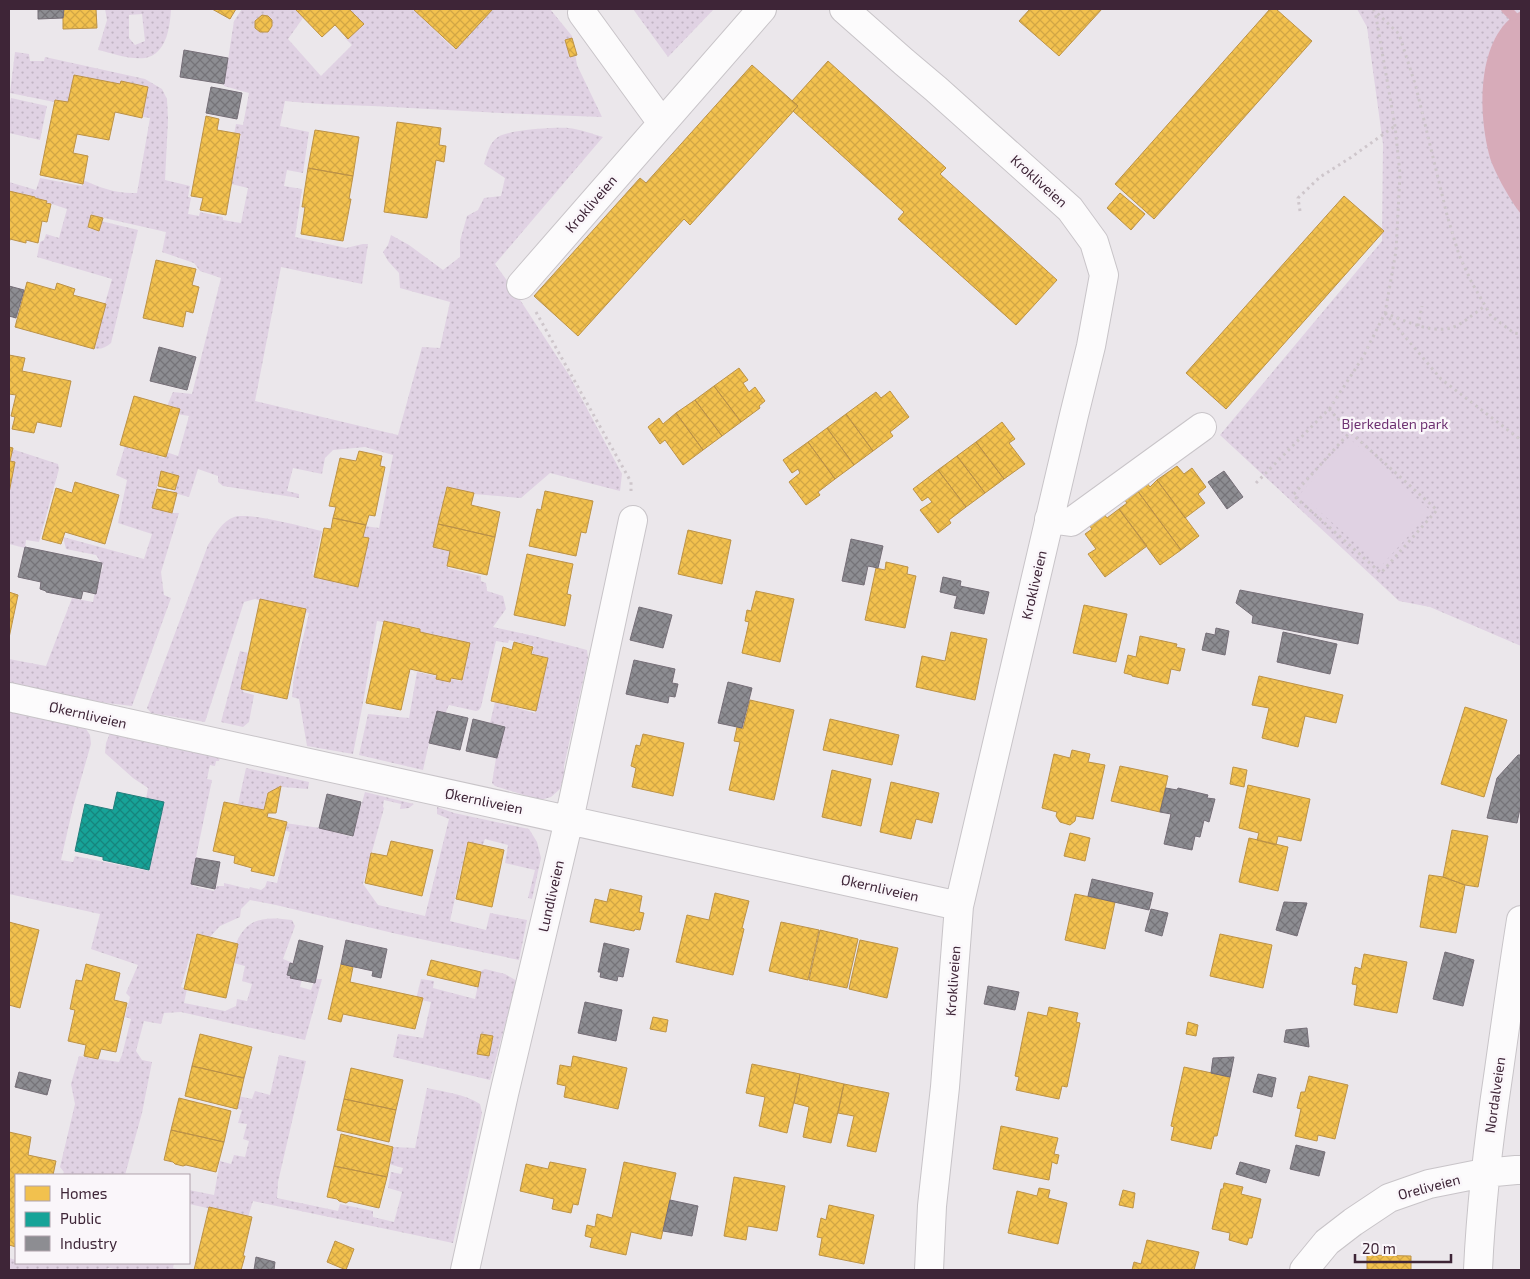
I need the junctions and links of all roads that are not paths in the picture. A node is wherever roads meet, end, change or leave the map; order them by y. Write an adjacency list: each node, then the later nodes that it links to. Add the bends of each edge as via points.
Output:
1 (762, 9): 4 (street, Krokliveien)
2 (844, 9): 7 (street, Krokliveien, via 1070,209 1094,242 1104,275 1091,346)
3 (582, 13): 4 (street)
4 (662, 123): 5 (street, Krokliveien)
5 (521, 285)
6 (1202, 427): 7 (street, via 1070,522)
7 (1049, 519): 11 (street, Krokliveien)
8 (633, 520): 10 (street, Lundliveien)
9 (9, 697): 10 (street, Økernliveien)
10 (569, 820): 11 (street, Økernliveien); 16 (street, Lundliveien)
11 (959, 906): 17 (street, Krokliveien)
12 (1521, 920): 13 (street, Nordalveien)
13 (1512, 1051): 15 (street, Nordalveien)
14 (1521, 1170): 15 (street, Oreliveien)
15 (1484, 1173): 18 (street, Oreliveien, via 1429,1184 1389,1198 1327,1242); 19 (street, Nordalveien)
16 (465, 1270)
17 (929, 1270)
18 (1304, 1270)
19 (1478, 1270)

